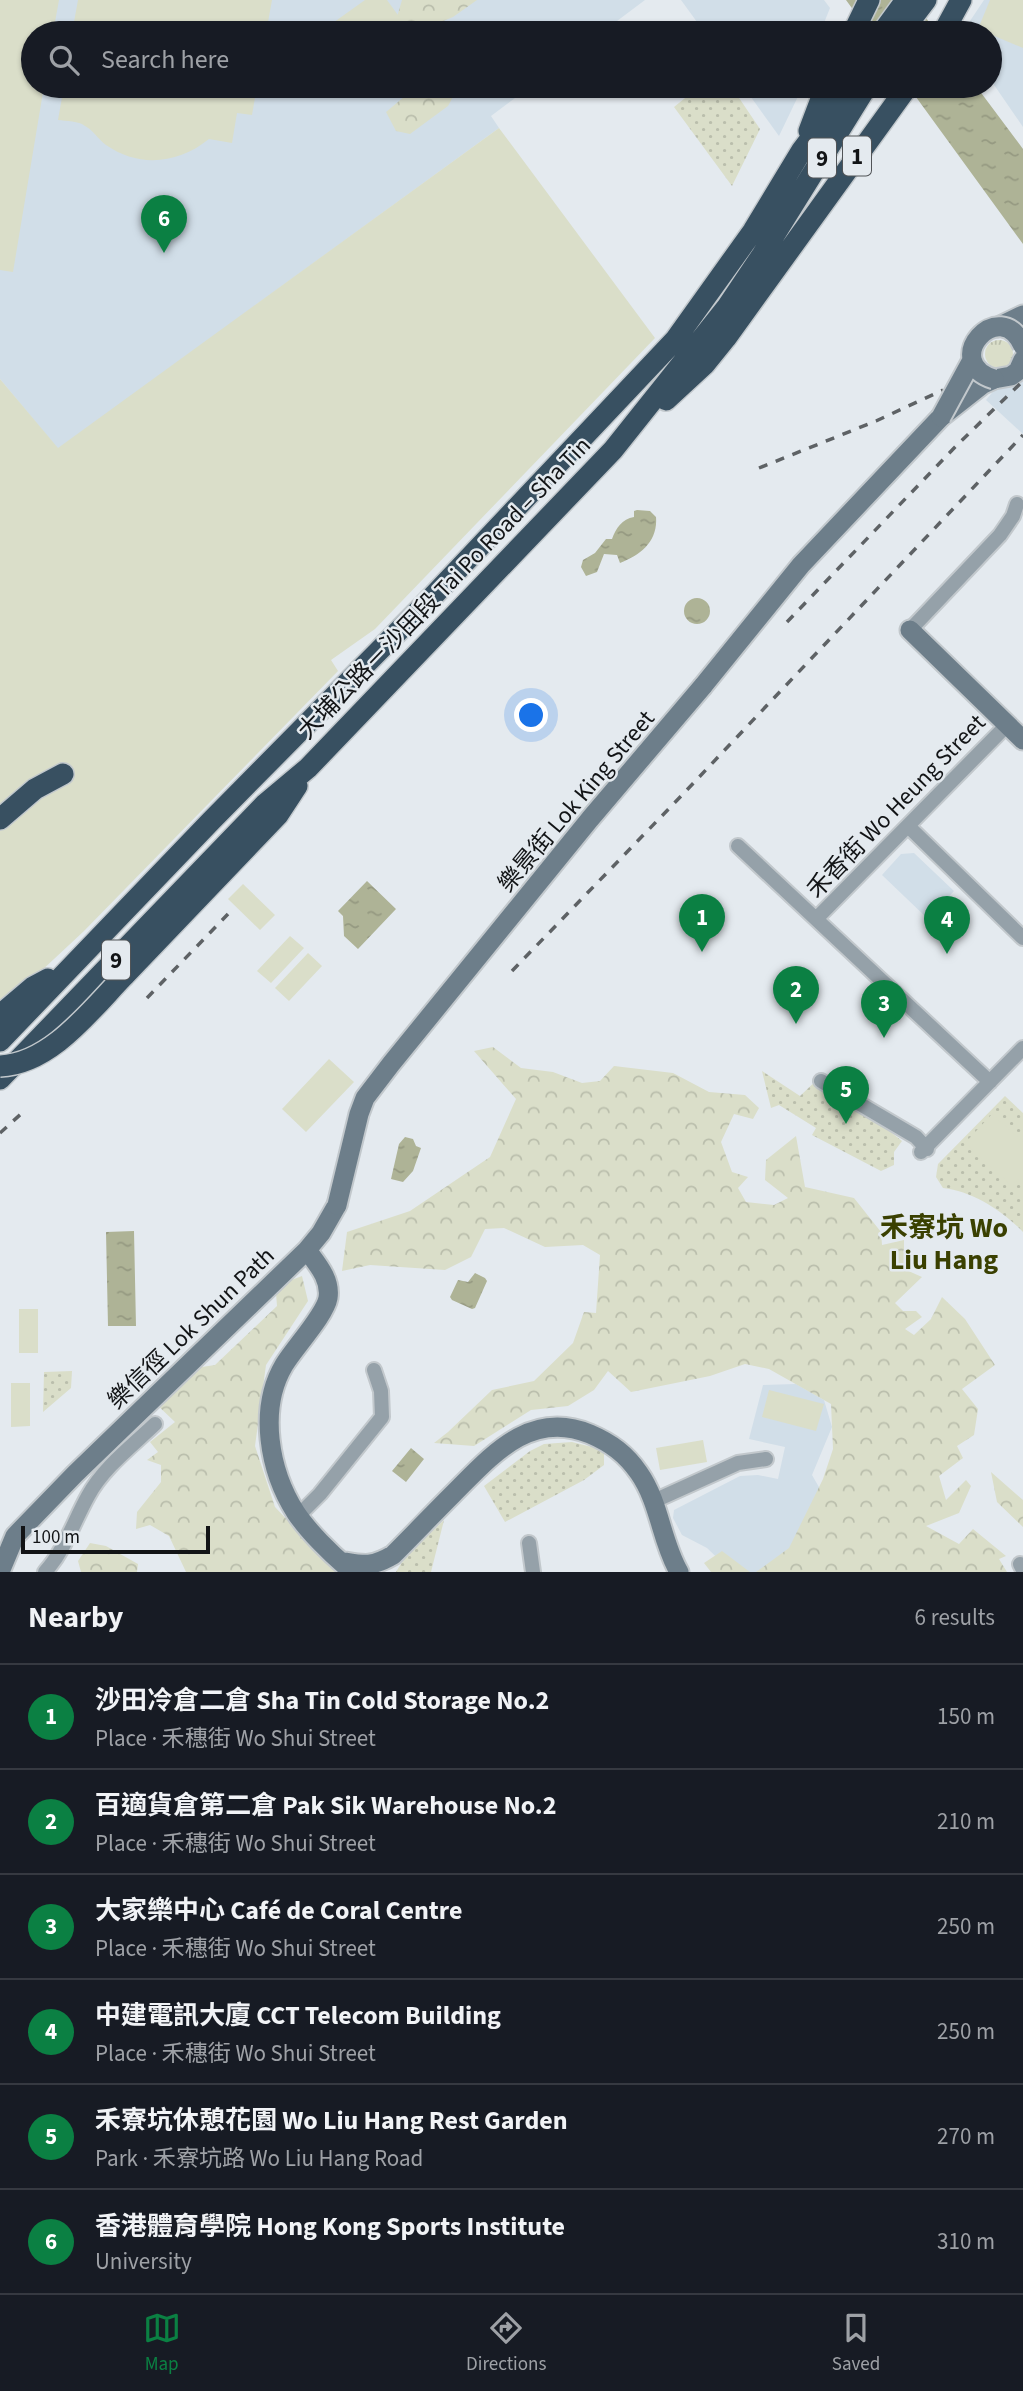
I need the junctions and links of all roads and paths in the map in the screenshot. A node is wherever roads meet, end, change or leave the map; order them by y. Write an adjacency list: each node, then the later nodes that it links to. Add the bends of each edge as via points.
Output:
1 (869, 0): 4 (highway)
2 (961, 0): 7 (highway)
3 (917, 2): 5 (highway); 6 (highway)
4 (859, 21)
5 (896, 21)
6 (907, 21)
7 (950, 21)
8 (822, 98): 12 (highway, 1)
9 (840, 98): 12 (highway, 大埔公路－沙田段 Tai Po Road – Sha Tin / 9)
10 (860, 98): 20 (highway, 大埔公路－沙田段 Tai Po Road – Sha Tin / 9, via 727,307)
11 (899, 98): 20 (highway, 1, via 719,347)
12 (802, 150): 32 (highway, 大埔公路－沙田段 Tai Po Road – Sha Tin / 9, via 753,231 675,340 642,377)
13 (1023, 315): 14 (street)
14 (998, 327): 15 (street, bridge, via 1014,333); 16 (street, 樂景街 Lok King Street, bridge, via 977,337)
15 (1023, 346)
16 (972, 359): 18 (street, bridge, via 980,372); 19 (street, 樂景街 Lok King Street, bridge)
17 (1023, 360): 18 (street, 樂景街 Lok King Street, via 1011,376)
18 (994, 379): 19 (street, 樂景街 Lok King Street, bridge)
19 (941, 417): 40 (street, 樂景街 Lok King Street, bridge, via 793,575 365,1098 337,1205)
20 (613, 450): 25 (highway, 大埔公路－沙田段 Tai Po Road – Sha Tin / 9)
21 (1017, 504): 22 (street, via 1000,535)
22 (910, 630): 23 (street)
23 (1007, 725): 24 (street); 28 (street, 禾香街 Wo Heung Street)
24 (1023, 740)
25 (308, 768): 36 (highway, bridge, via 278,815 67,1033 24,1063); 37 (highway, 大埔公路－沙田段 Tai Po Road – Sha Tin / 9, via 265,804)
26 (63, 774): 27 (highway, via 35,789)
27 (0, 819)
28 (908, 826): 30 (street, 禾香街 Wo Heung Street); 31 (street)
29 (738, 846): 30 (street)
30 (816, 919): 39 (street)
31 (1023, 938)
32 (69, 967): 33 (highway, via 33,987); 34 (highway, 大埔公路－沙田段 Tai Po Road – Sha Tin / 9)
33 (0, 1015)
34 (0, 1041)
35 (1023, 1048): 39 (street)
36 (0, 1066)
37 (0, 1079)
38 (821, 1081): 39 (street, via 916,1137 924,1151)
39 (989, 1082)
40 (307, 1250): 45 (street, 樂信徑 Lok Shun Path, via 323,1272 329,1295 325,1309 284,1366 272,1390 270,1413 275,1462); 49 (street, 樂信徑 Lok Shun Path, via 15,1536)
41 (374, 1370): 45 (street, via 382,1417)
42 (155, 1424): 50 (street, 樂信徑 Lok Shun Path, via 88,1495)
43 (766, 1459): 44 (street, via 737,1463)
44 (654, 1501): 47 (street, via 641,1475 611,1443 583,1431 541,1428 496,1452); 52 (street)
45 (298, 1516): 48 (street)
46 (529, 1542): 51 (street)
47 (391, 1564): 48 (street)
48 (346, 1566)
49 (3, 1568)
50 (53, 1569)
51 (533, 1572)
52 (679, 1572)

